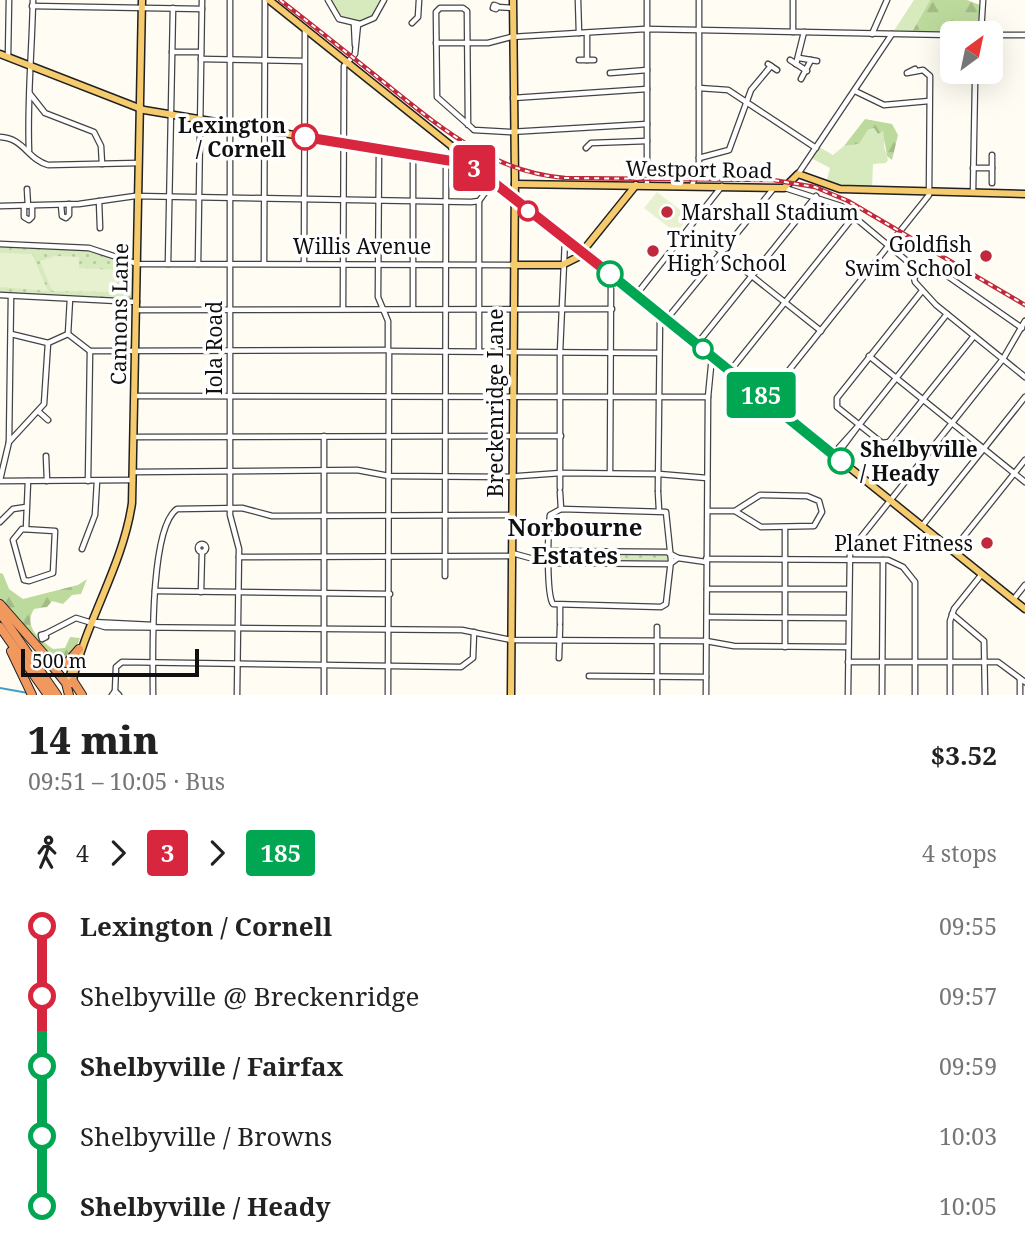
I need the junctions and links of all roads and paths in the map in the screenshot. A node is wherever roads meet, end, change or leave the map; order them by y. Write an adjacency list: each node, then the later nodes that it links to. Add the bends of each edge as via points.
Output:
1 (9, 0): 41 (street)
2 (202, 0): 19 (street)
3 (230, 0): 43 (street, Iola Road)
4 (267, 0): 23 (main road); 44 (street)
5 (328, 0): 22 (street, via 335,16)
6 (384, 0): 22 (street, via 374,18)
7 (419, 0): 21 (street, via 419,15)
8 (578, 0): 28 (street)
9 (647, 0): 24 (street)
10 (699, 0): 25 (street)
11 (793, 0): 26 (street)
12 (887, 0): 30 (street)
13 (983, 0): 20 (street)
14 (33, 3): 15 (street); 52 (street)
15 (142, 4): 18 (street); 68 (main road, Cannons Lane)
16 (513, 4): 17 (street); 35 (main road, Breckenridge Lane)
17 (497, 7)
18 (173, 8): 19 (street); 38 (street)
19 (202, 9): 40 (street)
20 (982, 21)
21 (412, 23)
22 (356, 26): 50 (street, via 356,46)
23 (305, 29): 49 (street); 50 (main road)
24 (647, 30): 25 (street); 29 (street); 54 (street)
25 (698, 31): 26 (street); 60 (street)
26 (793, 32): 27 (street)
27 (804, 32): 30 (street); 42 (street)
28 (579, 33): 29 (street); 35 (street)
29 (587, 33): 46 (street)
30 (872, 33): 31 (street)
31 (892, 34): 32 (street); 63 (street)
32 (940, 35)
33 (1003, 35): 34 (street)
34 (1025, 36)
35 (513, 37): 37 (street); 64 (main road, Breckenridge Lane)
36 (436, 43): 37 (street); 37 (street, via 436,12 440,8 467,10); 71 (street, via 436,97)
37 (467, 43): 71 (street)
38 (172, 52): 40 (street); 70 (street)
39 (0, 54): 41 (main road)
40 (201, 56): 43 (street); 72 (street)
41 (8, 57): 52 (main road)
42 (799, 58): 51 (street); 56 (street, via 814,61)
43 (229, 60): 44 (street); 73 (street, Iola Road)
44 (264, 60): 49 (street); 75 (street)
45 (579, 60): 46 (street)
46 (587, 60): 47 (street)
47 (594, 60)
48 (789, 60): 51 (street)
49 (304, 61): 78 (street)
50 (348, 63): 82 (street, via 344,66); 87 (main road)
51 (796, 64): 56 (street)
52 (32, 67): 62 (street); 68 (main road)
53 (915, 69): 66 (street, via 929,72)
54 (648, 70): 57 (street); 61 (street)
55 (777, 70): 65 (street, via 770,65)
56 (807, 71): 58 (street)
57 (610, 73)
58 (802, 79)
59 (975, 84): 95 (street)
60 (699, 88): 65 (street, via 723,88); 90 (street)
61 (648, 89): 64 (street); 74 (street)
62 (29, 90): 67 (street); 69 (street)
63 (855, 91): 66 (street, via 884,105); 84 (street)
64 (513, 98): 77 (main road, Breckenridge Lane)
65 (747, 102): 84 (street); 90 (street, via 729,151)
66 (929, 102): 110 (street)
67 (38, 107): 69 (street); 94 (street, via 55,119 92,131 100,144)
68 (141, 109): 70 (main road); 92 (main road, Cannons Lane)
69 (28, 112): 76 (street)
70 (171, 115): 72 (main road); 115 (street)
71 (464, 118): 77 (street, via 476,131)
72 (201, 120): 73 (main road); 116 (street)
73 (228, 124): 75 (main road); 118 (street, Iola Road)
74 (648, 124): 77 (street); 81 (street)
75 (263, 130): 78 (main road); 119 (street)
76 (28, 132): 80 (street); 86 (street)
77 (513, 132): 99 (main road, Breckenridge Lane)
78 (303, 136): 82 (main road); 120 (street)
79 (0, 137): 80 (street)
80 (18, 141): 86 (street)
81 (648, 141): 83 (street); 103 (street)
82 (344, 143): 85 (main road); 122 (street)
83 (586, 148)
84 (816, 148): 97 (street)
85 (379, 149): 88 (main road); 124 (street)
86 (29, 151): 94 (street, via 48,165)
87 (456, 153): 91 (main road); 93 (main road); 98 (main road)
88 (413, 154): 91 (main road); 125 (street)
89 (992, 155): 96 (street)
90 (699, 158): 104 (street)
91 (446, 159): 93 (main road); 126 (street)
92 (140, 163): 94 (street); 113 (main road, Cannons Lane)
93 (469, 163): 98 (main road)
94 (102, 164)
95 (973, 168): 96 (street); 111 (street)
96 (992, 168): 100 (street)
97 (799, 174): 106 (main road, Westport Road); 109 (main road, Westport Road, via 833,188)
98 (494, 181): 101 (main road); 117 (main road); 127 (street)
99 (514, 181): 101 (main road); 102 (main road, Westport Road); 117 (main road, Breckenridge Lane)
100 (992, 183)
101 (501, 185): 117 (main road)
102 (636, 185): 103 (main road, Westport Road); 139 (main road)
103 (647, 185): 104 (main road, Westport Road)
104 (692, 186): 105 (main road, Westport Road)
105 (722, 186): 108 (main road, Westport Road); 158 (street)
106 (784, 188): 108 (main road, Westport Road); 114 (street)
107 (27, 189): 131 (street)
108 (770, 189): 138 (street)
109 (920, 191): 110 (main road, Westport Road); 121 (main road)
110 (930, 191): 111 (main road, Westport Road); 121 (street)
111 (972, 192): 112 (main road, Westport Road)
112 (1025, 194)
113 (139, 196): 115 (street); 123 (street); 142 (main road, Cannons Lane)
114 (816, 196): 132 (street); 155 (street)
115 (169, 197): 116 (street); 143 (street)
116 (199, 197): 118 (street); 144 (street)
117 (514, 197): 135 (main road); 139 (main road); 151 (main road, Breckenridge Lane)
118 (229, 198): 119 (street); 145 (street, Iola Road)
119 (263, 198): 120 (street); 140 (street)
120 (303, 199): 122 (street); 141 (street)
121 (926, 199): 137 (street)
122 (343, 200): 124 (street); 146 (street)
123 (99, 201): 128 (street); 133 (street)
124 (378, 201): 125 (street); 147 (street)
125 (412, 201): 126 (street); 148 (street)
126 (446, 201): 127 (street); 149 (street)
127 (479, 201): 150 (street)
128 (69, 204): 129 (street); 129 (street, via 65,218)
129 (61, 205): 131 (street)
130 (0, 206): 131 (street)
131 (28, 206)
132 (854, 216): 137 (street); 161 (street)
133 (100, 228)
134 (704, 238): 138 (street)
135 (565, 240): 139 (main road); 152 (street)
136 (0, 244): 142 (street, Willis Avenue, via 89,248)
137 (889, 247): 153 (street); 177 (street)
138 (722, 251): 155 (street); 174 (street)
139 (582, 252): 152 (main road); 154 (main road)
140 (264, 263): 141 (street, Willis Avenue); 145 (street, Willis Avenue)
141 (304, 263): 146 (street, Willis Avenue)
142 (138, 264): 143 (street, Willis Avenue); 162 (main road, Cannons Lane)
143 (168, 264): 144 (street, Willis Avenue)
144 (198, 264): 145 (street, Willis Avenue)
145 (229, 264): 167 (street, Iola Road)
146 (343, 264): 147 (street, Willis Avenue); 168 (street)
147 (378, 264): 148 (street, Willis Avenue); 163 (street)
148 (412, 264): 149 (street, Willis Avenue); 169 (street)
149 (446, 264): 150 (street, Willis Avenue); 164 (street)
150 (479, 264): 151 (street, Willis Avenue); 165 (street)
151 (513, 265): 152 (main road, Willis Avenue); 170 (main road, Breckenridge Lane)
152 (562, 265): 166 (street)
153 (919, 271): 156 (street, via 914,279); 176 (street, via 933,266)
154 (611, 275): 158 (main road); 171 (street)
155 (752, 276): 161 (street); 182 (street)
156 (922, 291): 173 (street); 194 (street)
157 (0, 295): 159 (street)
158 (636, 295): 172 (main road)
159 (12, 296): 160 (street); 178 (street)
160 (70, 299): 162 (street); 179 (street)
161 (785, 302): 177 (street); 196 (street)
162 (137, 306): 167 (street); 187 (main road, Cannons Lane)
163 (382, 308): 168 (street); 169 (street); 184 (street, via 388,321)
164 (446, 308): 165 (street); 169 (street); 185 (street)
165 (479, 308): 170 (street); 186 (street)
166 (562, 308): 170 (street); 171 (street); 190 (street)
167 (230, 309): 168 (street); 188 (street, Iola Road)
168 (343, 309)
169 (413, 309)
170 (513, 309): 189 (main road, Breckenridge Lane)
171 (612, 309): 191 (street)
172 (660, 314): 174 (main road); 192 (street)
173 (947, 314): 180 (street); 198 (street)
174 (666, 320): 182 (main road)
175 (1025, 321): 176 (street)
176 (1023, 328): 195 (street)
177 (821, 331): 209 (street)
178 (11, 334): 181 (street); 222 (street)
179 (68, 334): 181 (street); 183 (street)
180 (974, 336): 195 (street); 210 (street)
181 (48, 343): 211 (street, via 46,394)
182 (697, 344): 193 (main road)
183 (90, 351): 187 (street); 241 (street)
184 (388, 351): 185 (street); 188 (street); 199 (street)
185 (446, 351): 186 (street); 200 (street)
186 (479, 351): 189 (street)
187 (136, 352): 188 (street); 203 (main road, Cannons Lane)
188 (229, 352): 204 (street, Iola Road)
189 (512, 352): 190 (street); 201 (main road, Breckenridge Lane)
190 (560, 352): 191 (street); 202 (street)
191 (611, 352): 192 (street); 205 (street)
192 (659, 353): 206 (street)
193 (712, 356): 196 (main road); 207 (street)
194 (869, 356): 198 (street); 214 (street, via 835,402)
195 (1003, 359): 197 (street); 213 (street)
196 (730, 371): 209 (main road)
197 (1025, 377)
198 (896, 378): 210 (street); 214 (street)
199 (389, 394): 200 (street); 204 (street); 215 (street)
200 (445, 395): 201 (street); 218 (street)
201 (512, 395): 202 (street); 219 (main road, Breckenridge Lane)
202 (560, 395): 205 (street); 220 (street)
203 (135, 396): 204 (street); 221 (main road, Cannons Lane)
204 (229, 396): 216 (street, Iola Road)
205 (610, 396): 206 (street); 230 (street)
206 (659, 396): 207 (street); 232 (street)
207 (708, 397): 237 (street)
208 (1025, 397): 223 (street)
209 (766, 399): 224 (main road)
210 (923, 400): 213 (street); 214 (street, via 888,442 882,443)
211 (38, 411): 212 (street); 222 (street)
212 (48, 420)
213 (952, 423): 223 (street); 244 (street)
214 (859, 425): 224 (street)
215 (389, 435): 217 (street); 218 (street); 234 (street)
216 (229, 436): 217 (street); 221 (street); 228 (street, Iola Road)
217 (324, 436): 227 (street)
218 (445, 436): 219 (street); 235 (street)
219 (512, 436): 220 (street); 236 (main road, Breckenridge Lane)
220 (561, 436): 229 (street)
221 (134, 437): 233 (main road, Cannons Lane)
222 (9, 442): 238 (street)
223 (984, 449): 231 (street); 258 (street)
224 (834, 455): 244 (main road)
225 (46, 456): 240 (street)
226 (1025, 460): 231 (street)
227 (324, 470): 228 (street); 234 (street); 252 (street)
228 (229, 471): 233 (street); 247 (street, Iola Road)
229 (561, 473): 230 (street); 236 (street); 248 (street)
230 (610, 473): 232 (street)
231 (1014, 473): 243 (street); 262 (street)
232 (659, 474): 237 (street); 249 (street)
233 (134, 476): 242 (street); 299 (main road, Cannons Lane, via 127,530)
234 (389, 476): 235 (street); 253 (street)
235 (445, 476): 236 (street); 255 (street)
236 (512, 476): 254 (main road, Breckenridge Lane)
237 (707, 478): 250 (street)
238 (0, 480): 239 (street)
239 (28, 481): 240 (street); 246 (street)
240 (47, 481): 241 (street)
241 (88, 481): 242 (street)
242 (97, 481): 261 (street, via 95,515)
243 (1025, 482)
244 (890, 500): 258 (main road); 275 (street, via 851,548)
245 (748, 502): 251 (street); 256 (street); 259 (street, via 761,495 814,498 822,508 818,523)
246 (26, 508): 257 (street, via 13,509); 260 (street)
247 (230, 508): 252 (street, via 272,516); 266 (street, Iola Road); 285 (street, via 180,508 173,512)
248 (561, 509): 249 (street); 264 (street, via 551,514)
249 (659, 510): 265 (street, via 669,516)
250 (708, 511): 251 (street); 273 (street)
251 (735, 511): 256 (street)
252 (325, 515): 253 (street); 270 (street)
253 (390, 515): 255 (street); 267 (street)
254 (512, 515): 255 (street); 269 (main road, Breckenridge Lane)
255 (445, 516): 268 (street)
256 (746, 517): 259 (street, via 756,526)
257 (0, 522)
258 (922, 526): 262 (main road)
259 (785, 528): 274 (street)
260 (26, 529): 260 (street, via 52,529 57,536 56,570 28,582 13,540)
261 (82, 549)
262 (953, 550): 279 (main road)
263 (202, 552): 286 (street)
264 (547, 552): 265 (street); 271 (street); 277 (street)
265 (670, 553): 272 (street); 278 (street)
266 (239, 556): 270 (street); 287 (street, Iola Road)
267 (390, 556): 268 (street); 270 (street); 289 (street)
268 (444, 556): 269 (street); 280 (street)
269 (511, 556): 271 (street); 308 (main road, Breckenridge Lane)
270 (325, 557): 288 (street)
271 (535, 557): 277 (street)
272 (678, 558): 273 (street); 278 (street)
273 (706, 559): 274 (street); 282 (street)
274 (785, 560): 275 (street); 283 (street)
275 (849, 560): 276 (street); 284 (street)
276 (883, 560): 319 (street); 320 (street, via 899,564 914,579)
277 (548, 563): 278 (street); 292 (street, via 549,598)
278 (670, 564): 292 (street, via 666,604 660,607)
279 (982, 574): 290 (main road); 295 (street)
280 (445, 576)
281 (1025, 585): 290 (street)
282 (707, 589): 283 (street); 296 (street)
283 (785, 589): 284 (street); 297 (street)
284 (849, 589): 298 (street)
285 (155, 591): 286 (street); 300 (street)
286 (201, 592): 287 (street)
287 (239, 592): 288 (street); 301 (street, Iola Road)
288 (324, 593): 289 (street); 303 (street)
289 (390, 594): 305 (street)
290 (1013, 600): 293 (main road)
291 (0, 604): 316 (highway)
292 (560, 606): 309 (street)
293 (1025, 609)
294 (0, 613): 331 (highway)
295 (952, 614): 321 (street); 322 (street, via 983,639)
296 (707, 617): 297 (street); 311 (street)
297 (784, 618): 298 (street); 312 (street)
298 (848, 618): 313 (street)
299 (91, 622): 300 (street); 307 (street, via 72,618); 314 (main road, Cannons Lane)
300 (154, 626): 301 (street); 318 (street)
301 (238, 627): 303 (street); 323 (street, Iola Road)
302 (657, 627): 310 (street)
303 (324, 628): 305 (street); 324 (street)
304 (0, 629): 330 (highway); 333 (highway)
305 (389, 629): 306 (street); 325 (street)
306 (474, 632): 308 (street); 325 (street, via 473,658 465,666)
307 (45, 634)
308 (511, 640): 309 (street); 338 (main road, Breckenridge Lane)
309 (560, 640): 310 (street); 315 (street)
310 (657, 641): 311 (street); 327 (street)
311 (706, 641): 312 (street); 328 (street)
312 (785, 647): 313 (street)
313 (848, 647): 317 (street)
314 (80, 649): 316 (highway, via 63,665); 331 (main road, Cannons Lane)
315 (559, 658)
316 (47, 660): 331 (highway)
317 (848, 662): 319 (street); 341 (street)
318 (153, 663): 323 (street); 332 (street, via 116,667); 334 (street)
319 (882, 663): 320 (street); 342 (street)
320 (915, 663): 321 (street); 343 (street)
321 (950, 663): 322 (street); 344 (street)
322 (985, 663): 329 (street, via 1000,663); 345 (street)
323 (238, 664): 324 (street); 335 (street, Iola Road)
324 (324, 665): 325 (street); 336 (street)
325 (389, 666): 337 (street)
326 (589, 676): 327 (street)
327 (657, 677): 328 (street); 339 (street)
328 (706, 677): 340 (street)
329 (1023, 680): 346 (street)
330 (31, 691)
331 (70, 692)
332 (115, 694)
333 (48, 695)
334 (153, 695)
335 (237, 695)
336 (324, 695)
337 (388, 695)
338 (511, 695)
339 (657, 695)
340 (706, 695)
341 (848, 695)
342 (882, 695)
343 (915, 695)
344 (950, 695)
345 (985, 695)
346 (1020, 695)

